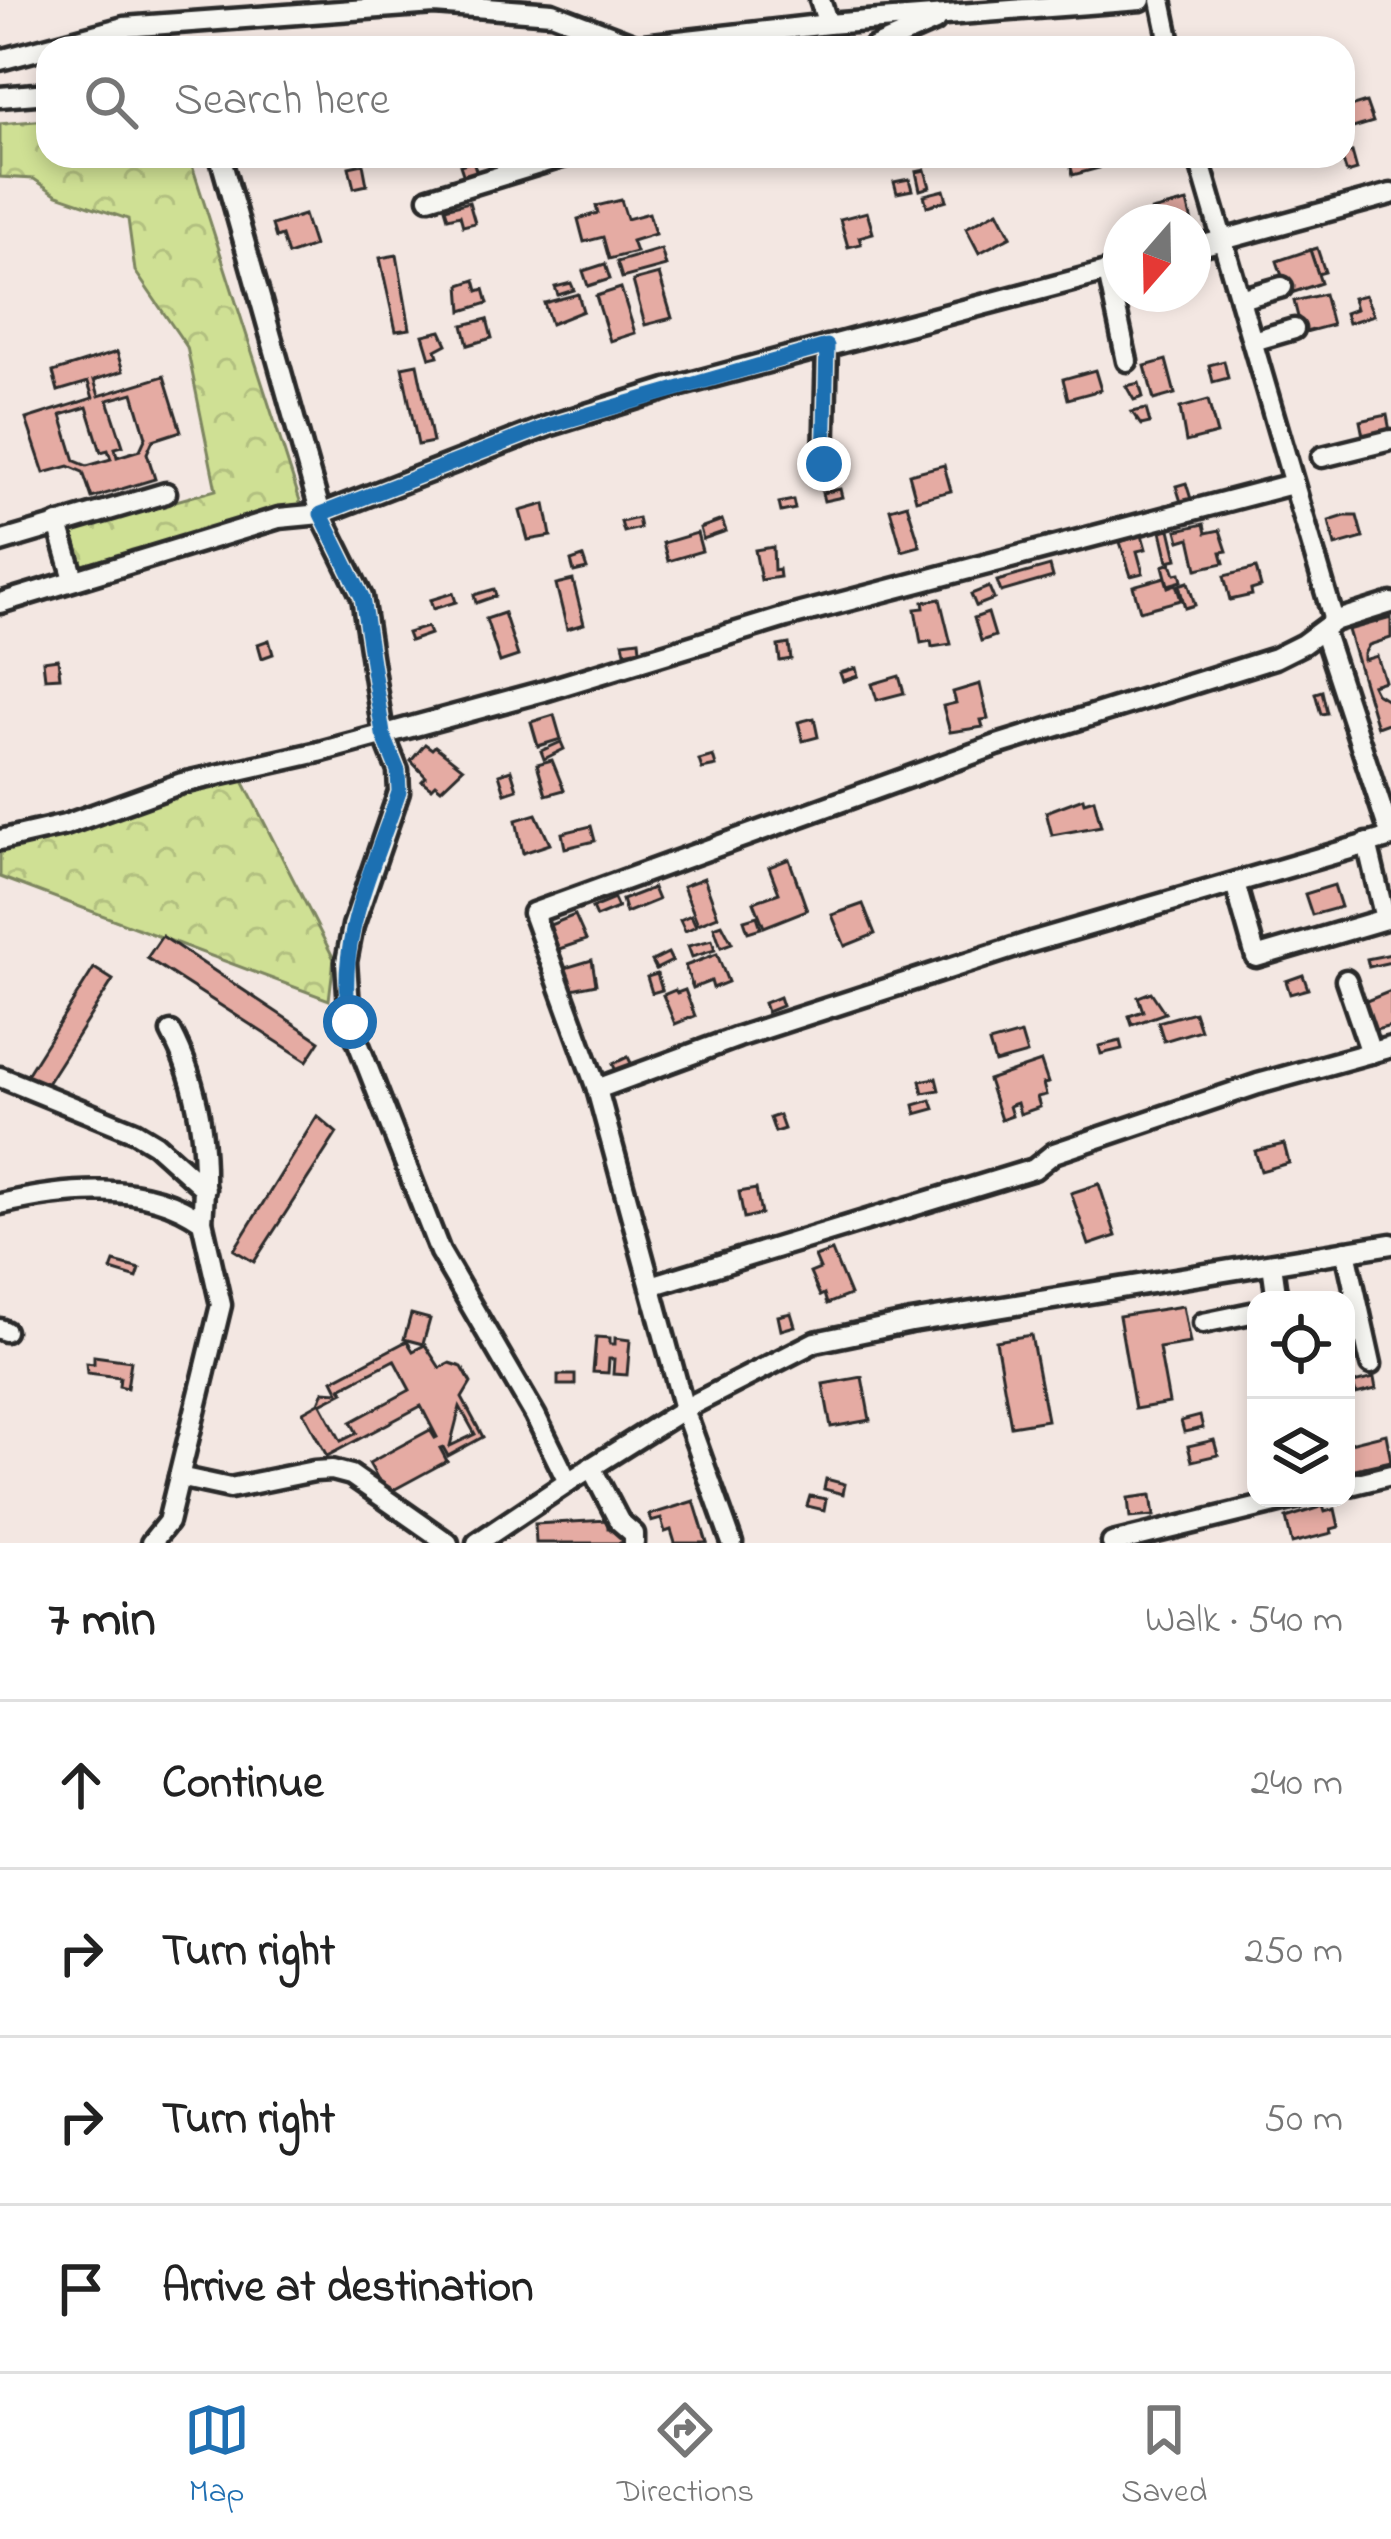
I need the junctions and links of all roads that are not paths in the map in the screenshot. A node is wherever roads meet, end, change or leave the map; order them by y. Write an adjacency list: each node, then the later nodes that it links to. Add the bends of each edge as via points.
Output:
1 (164, 0): 7 (street)
2 (820, 0): 8 (street)
3 (1141, 0): 6 (street)
4 (1161, 0): 13 (street)
5 (433, 2): 7 (street); 10 (street, via 552,13)
6 (944, 16): 8 (street); 12 (street)
7 (174, 21): 9 (street)
8 (828, 24): 11 (street)
9 (90, 36)
10 (612, 36)
11 (724, 36)
12 (900, 36)
13 (1168, 36)
14 (36, 50): 15 (street)
15 (0, 60)
16 (36, 94): 17 (street)
17 (0, 97)
18 (223, 168): 38 (street)
19 (526, 168): 22 (street)
20 (1202, 168): 23 (street)
21 (1391, 194): 23 (street)
22 (429, 198)
23 (1223, 239): 24 (street); 27 (street)
24 (1211, 243)
25 (1103, 273): 31 (street)
26 (1282, 287): 27 (street)
27 (1240, 299): 30 (street)
28 (1120, 312): 32 (street)
29 (1294, 329): 30 (street)
30 (1253, 341): 36 (street)
31 (827, 346): 35 (street); 38 (street, via 551,425)
32 (1127, 361)
33 (1391, 440): 34 (street)
34 (1322, 457)
35 (824, 464)
36 (1292, 484): 44 (street); 45 (street)
37 (166, 493): 39 (street)
38 (321, 514): 41 (street, via 279,518); 45 (street, via 362,597)
39 (58, 524): 40 (street); 41 (street)
40 (0, 542)
41 (74, 579): 42 (street)
42 (0, 603)
43 (1391, 603): 44 (street)
44 (1329, 625): 46 (street); 55 (street, via 1275,658 997,745 533,913)
45 (383, 734): 47 (street, via 182,783); 71 (street, via 399,792 353,926 350,1022 440,1252)
46 (1391, 837): 48 (street)
47 (0, 840)
48 (1367, 842): 49 (street); 49 (street, via 1385,919 1364,926 1256,958)
49 (1235, 883): 55 (street, via 1031,942)
50 (1346, 980): 53 (street)
51 (172, 1031): 56 (street, via 196,1089)
52 (1391, 1047): 53 (street)
53 (1371, 1053): 62 (street, via 1054,1153 1023,1172)
54 (0, 1078): 56 (street, via 135,1132)
55 (598, 1089): 62 (street)
56 (205, 1189): 58 (street)
57 (0, 1204): 58 (street, via 105,1192 183,1208)
58 (202, 1221): 70 (street, via 221,1305)
59 (1391, 1244): 60 (street)
60 (1346, 1252): 61 (street); 66 (street)
61 (1272, 1264): 63 (street); 67 (street, via 842,1334)
62 (654, 1285): 67 (street)
63 (1275, 1291)
64 (1247, 1314): 65 (street)
65 (1203, 1323)
66 (1371, 1364)
67 (684, 1408): 68 (street); 78 (street)
68 (591, 1467): 71 (street); 77 (street)
69 (1391, 1474): 72 (street)
70 (179, 1477): 74 (street, via 168,1522); 75 (street, via 230,1488 332,1470)
71 (568, 1482): 76 (street)
72 (1355, 1484)
73 (1258, 1507): 79 (street)
74 (151, 1543)
75 (448, 1543)
76 (477, 1543)
77 (634, 1543)
78 (732, 1543)
79 (1112, 1543)

